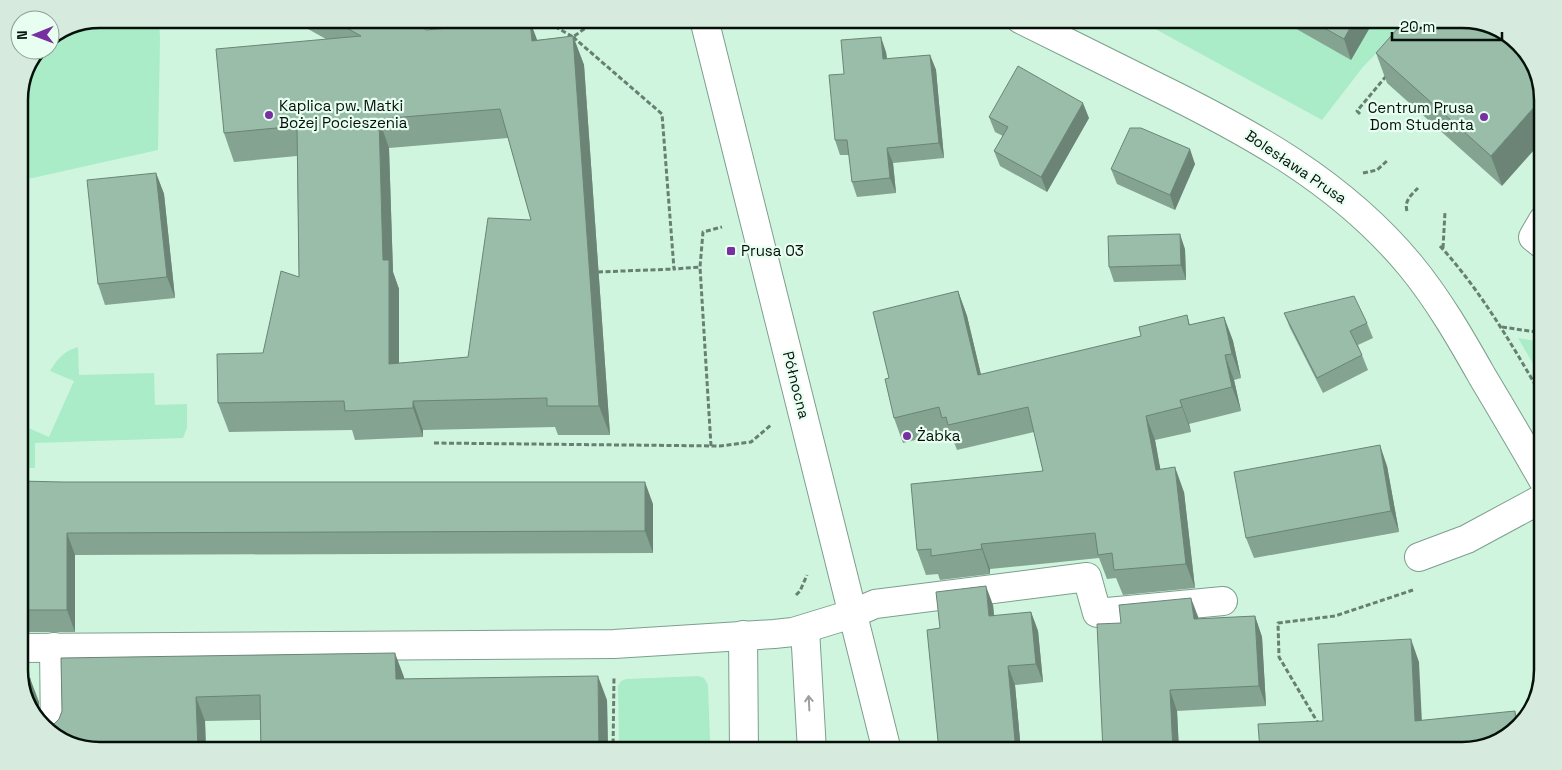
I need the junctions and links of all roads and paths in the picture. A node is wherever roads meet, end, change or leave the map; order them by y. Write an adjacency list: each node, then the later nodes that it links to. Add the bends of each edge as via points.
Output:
1 (558, 28): 5 (path)
2 (586, 28): 5 (path)
3 (706, 28): 28 (street, Północna)
4 (1038, 28): 23 (street, Bolesława Prusa, via 1226,121 1280,153 1350,204 1385,237 1430,290)
5 (573, 37): 16 (path, via 662,114)
6 (1392, 70): 7 (path, via 1357,111)
7 (1360, 114)
8 (1388, 160): 9 (path, via 1371,173)
9 (1361, 173)
10 (1418, 188): 12 (path, via 1408,197)
11 (1445, 212): 14 (path)
12 (1408, 214)
13 (728, 226): 15 (path, via 703,232)
14 (1443, 248)
15 (700, 268): 16 (path); 22 (path)
16 (674, 269): 17 (path)
17 (598, 272)
18 (1502, 327): 19 (path)
19 (1534, 332)
20 (772, 424): 22 (path, via 751,442)
21 (434, 443): 22 (path)
22 (711, 446)
23 (1534, 465)
24 (1534, 503): 25 (street, via 1467,539)
25 (1419, 557)
26 (1416, 589): 34 (path, via 1335,616 1278,623 1279,657 1318,723)
27 (1223, 600): 28 (street, via 1097,613 1087,577 875,604)
28 (852, 614): 29 (street); 39 (street, Północna)
29 (806, 629): 30 (street); 38 (street, one-way to 29)
30 (743, 635): 31 (street); 37 (street)
31 (614, 644): 32 (street); 36 (path)
32 (54, 647): 33 (street); 35 (street)
33 (28, 648)
34 (1324, 723)
35 (54, 726)
36 (613, 742)
37 (744, 742)
38 (812, 742)
39 (885, 742)

